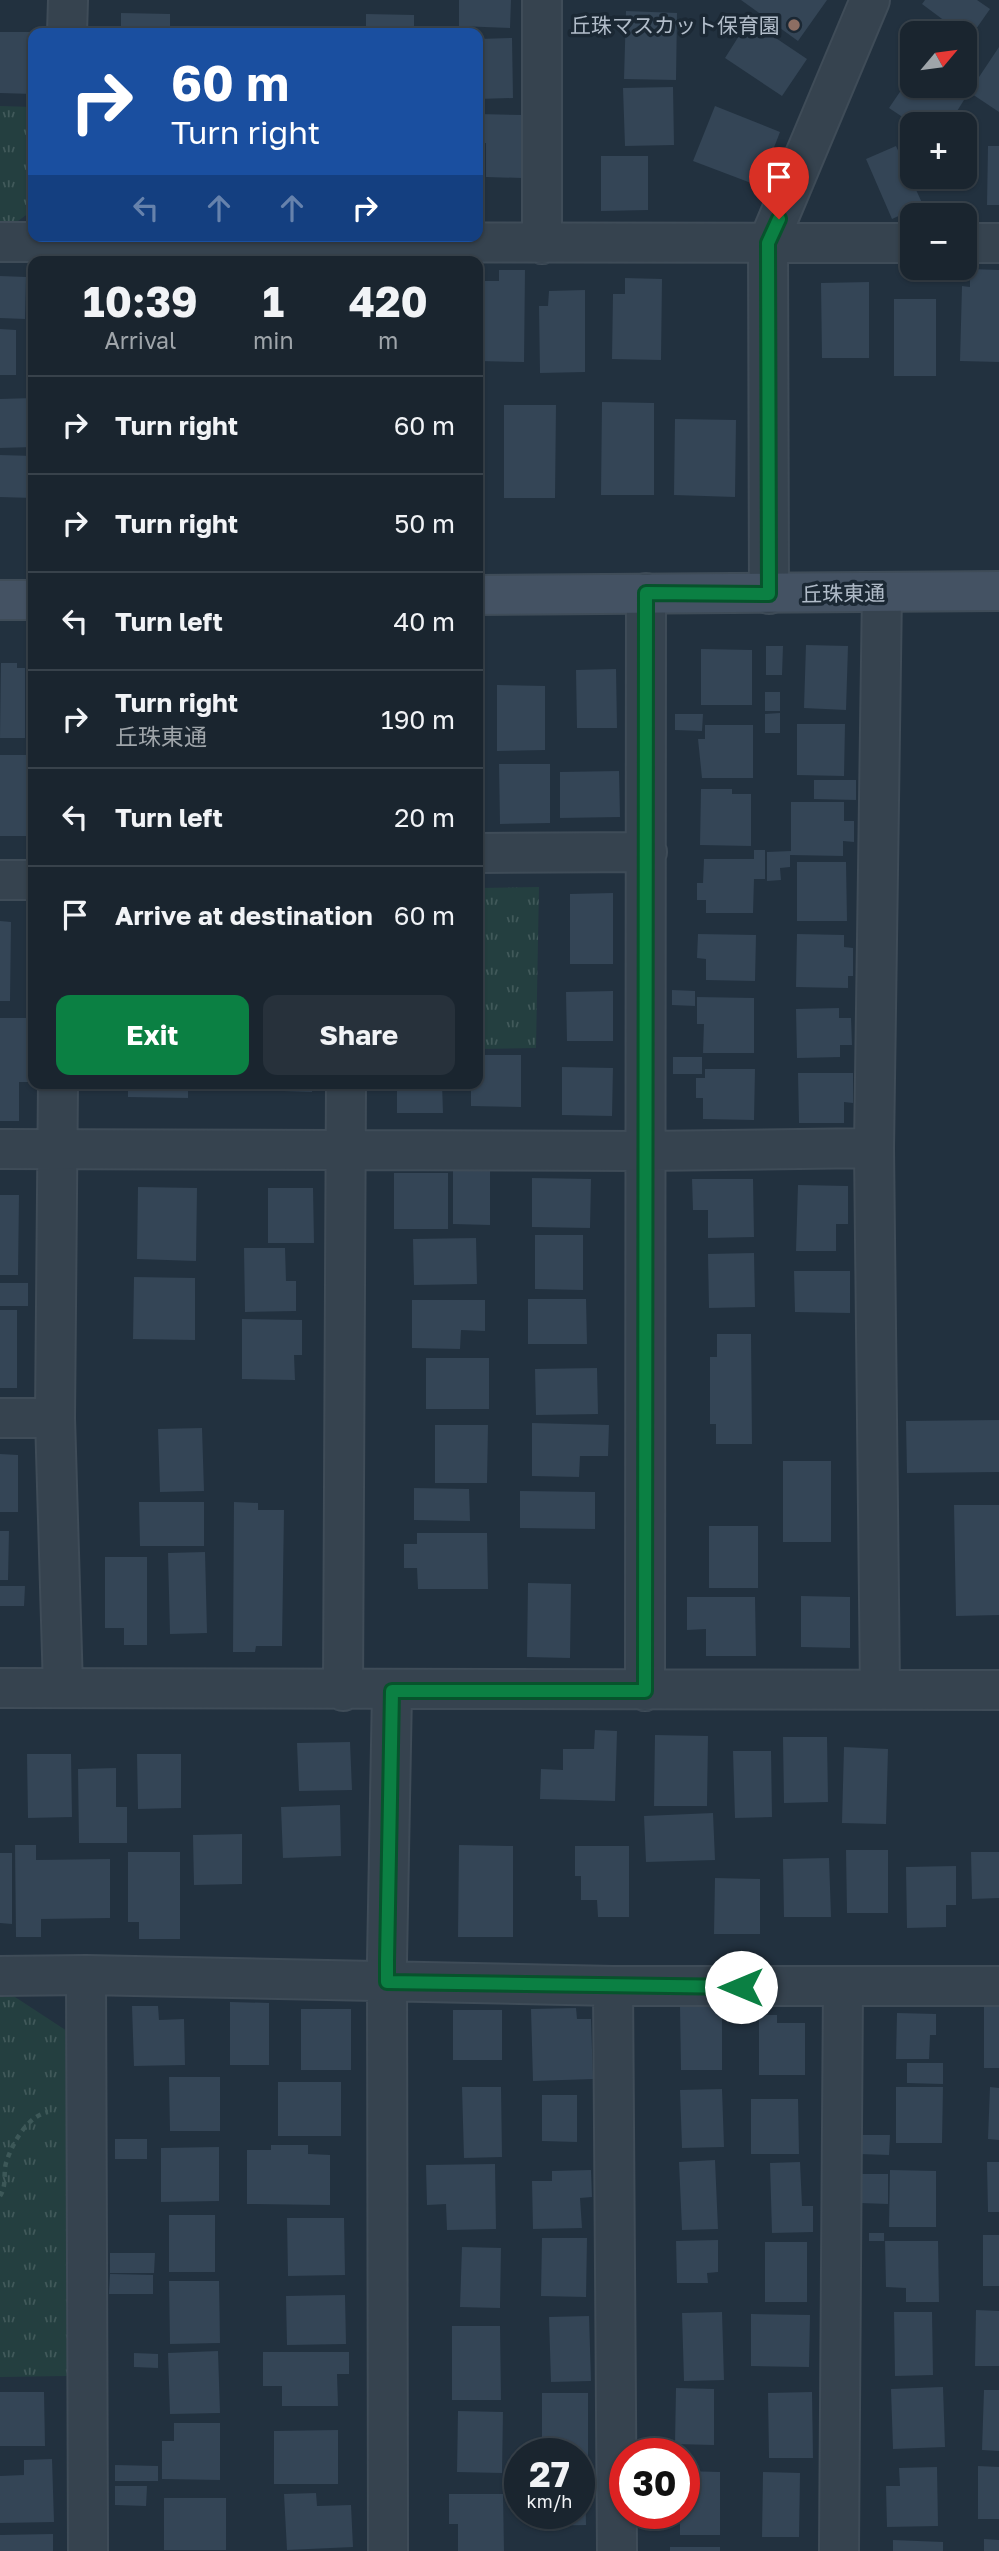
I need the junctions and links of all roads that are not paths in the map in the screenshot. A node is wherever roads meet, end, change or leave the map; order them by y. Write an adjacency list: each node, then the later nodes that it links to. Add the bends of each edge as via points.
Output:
1 (68, 0): 4 (street)
2 (542, 0): 10 (street)
3 (870, 0): 6 (street)
4 (67, 28)
5 (0, 242): 11 (street)
6 (768, 243): 7 (street); 10 (street); 15 (street)
7 (900, 243)
8 (977, 243): 9 (street)
9 (999, 243)
10 (542, 244): 11 (street)
11 (62, 246)
12 (882, 592): 13 (street, 丘珠東通); 15 (street, 丘珠東通); 25 (street)
13 (999, 592)
14 (646, 593): 15 (street, 丘珠東通); 16 (street, 丘珠東通); 19 (street)
15 (769, 594)
16 (483, 595)
17 (0, 600): 18 (street)
18 (28, 600)
19 (647, 852): 20 (street); 29 (street)
20 (483, 853)
21 (0, 880): 22 (street)
22 (28, 880)
23 (58, 1089): 27 (street)
24 (346, 1089): 28 (street)
25 (874, 1148): 29 (street); 34 (street)
26 (0, 1149): 27 (street)
27 (58, 1150): 28 (street); 31 (street)
28 (346, 1150): 29 (street); 36 (street)
29 (645, 1151): 38 (street)
30 (0, 1418): 31 (street)
31 (55, 1418): 33 (street)
32 (0, 1688): 33 (street)
33 (63, 1688): 36 (street)
34 (880, 1689): 35 (street); 38 (street)
35 (999, 1690)
36 (343, 1691): 37 (street)
37 (392, 1691): 38 (street); 41 (street)
38 (645, 1691)
39 (86, 1975): 40 (street); 41 (street); 45 (street)
40 (0, 1976)
41 (387, 1982): 42 (street); 46 (street)
42 (613, 1986): 44 (street); 47 (street)
43 (999, 1986): 44 (street)
44 (843, 1987): 48 (street)
45 (88, 2551)
46 (388, 2551)
47 (617, 2551)
48 (839, 2551)

